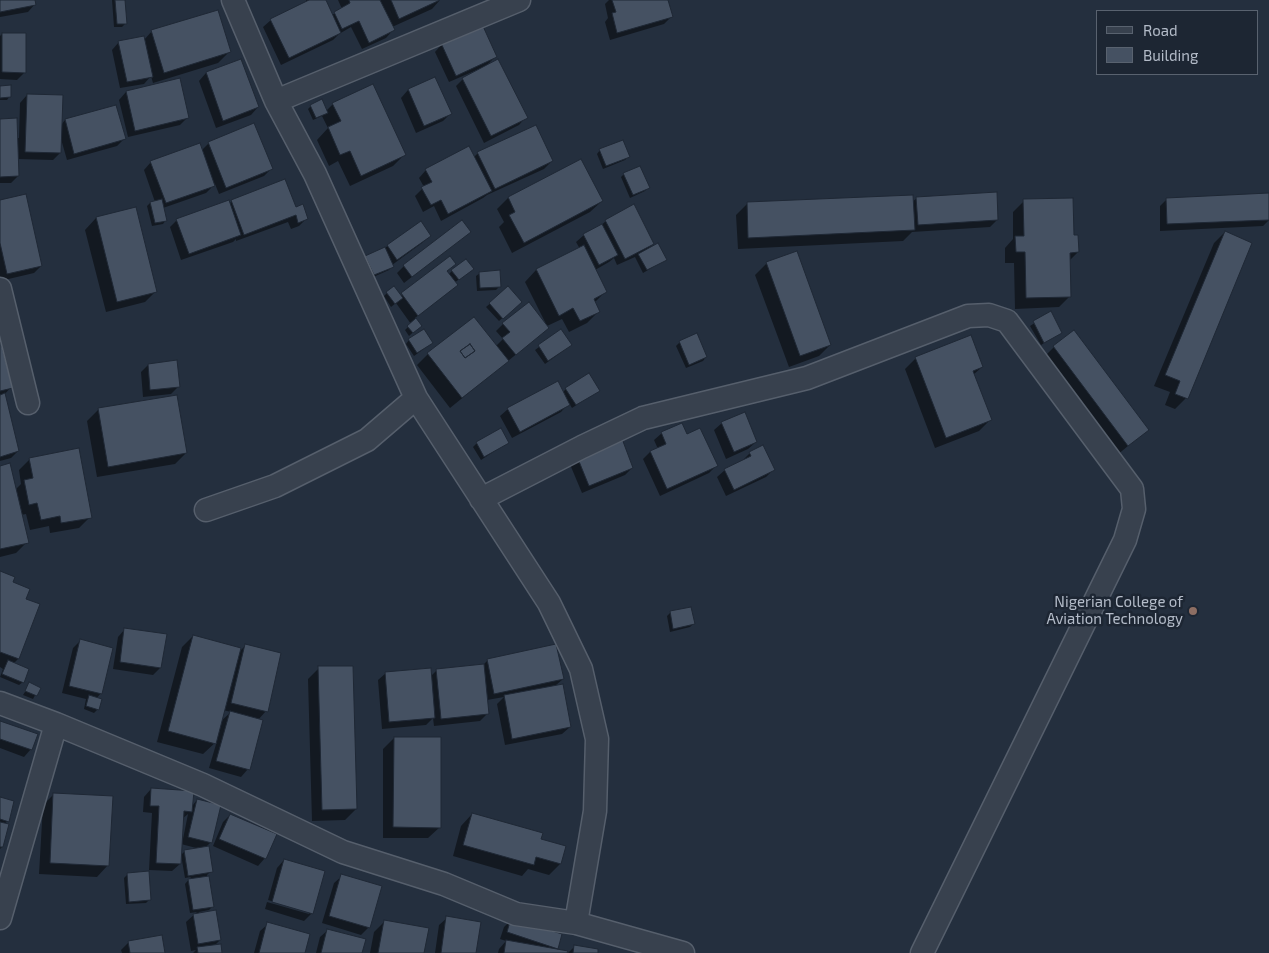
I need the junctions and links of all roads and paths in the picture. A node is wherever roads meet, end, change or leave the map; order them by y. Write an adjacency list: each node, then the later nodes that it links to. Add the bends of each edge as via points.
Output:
1 (233, 0): 3 (street)
2 (519, 0): 3 (street)
3 (276, 101): 5 (street, via 315,174)
4 (0, 289): 6 (street)
5 (416, 398): 7 (street); 8 (street, via 367,440 275,486)
6 (28, 403)
7 (481, 499): 12 (street, via 549,603 581,669 595,730 595,812); 14 (street, via 643,418 807,378 968,316 989,315 1007,321 1132,489 1134,509 1125,540)
8 (206, 510)
9 (0, 703): 10 (street)
10 (56, 724): 11 (street); 12 (street, via 202,784 343,852 444,884 516,914)
11 (0, 918)
12 (576, 923): 13 (street)
13 (683, 953)
14 (922, 953)

